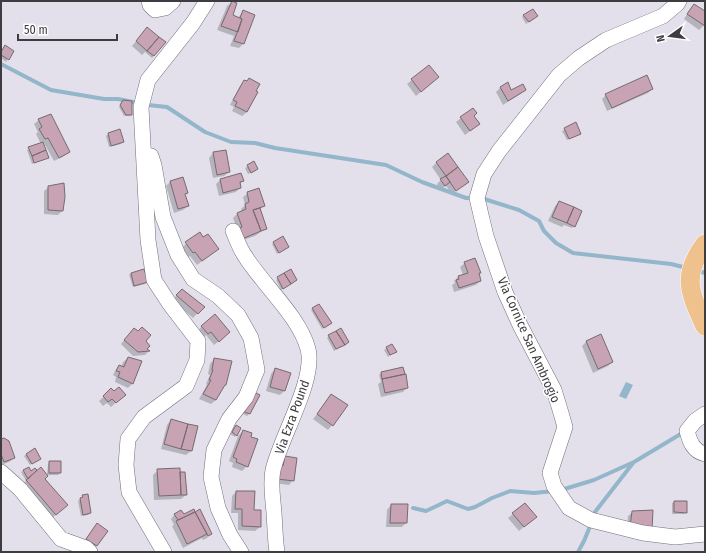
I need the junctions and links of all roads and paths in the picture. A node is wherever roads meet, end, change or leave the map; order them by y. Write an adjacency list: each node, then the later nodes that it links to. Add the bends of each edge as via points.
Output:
1 (149, 1): 2 (street, via 155,10 164,8)
2 (173, 1)
3 (207, 1): 5 (street, via 148,80 141,108)
4 (678, 1): 12 (street, Via Cornice San Ambrogio, via 663,16 606,40 559,75 499,151 484,174 476,198 505,292 554,390 561,412 565,427 550,473 554,486 570,508 592,520 649,534 675,537)
5 (143, 135): 14 (street, via 148,240 154,280 198,341 197,360 186,386 144,417 128,439 126,465 129,492); 15 (street, via 154,165 163,217 178,255 193,279 218,296 238,315 251,338 257,370 246,397 229,419 214,450 211,477 218,508)
6 (233, 231): 16 (street, Via Ezra Pound, via 244,255 303,335 308,351 309,371 273,471 274,531)
7 (701, 250): 8 (main road, via 690,276 692,296)
8 (705, 326)
9 (705, 414): 10 (street, via 695,421 688,431 690,443 700,453)
10 (705, 454)
11 (1, 472): 13 (street, via 20,489 61,539 86,548)
12 (705, 534)
13 (90, 552)
14 (164, 552)
15 (241, 552)
16 (278, 552)

